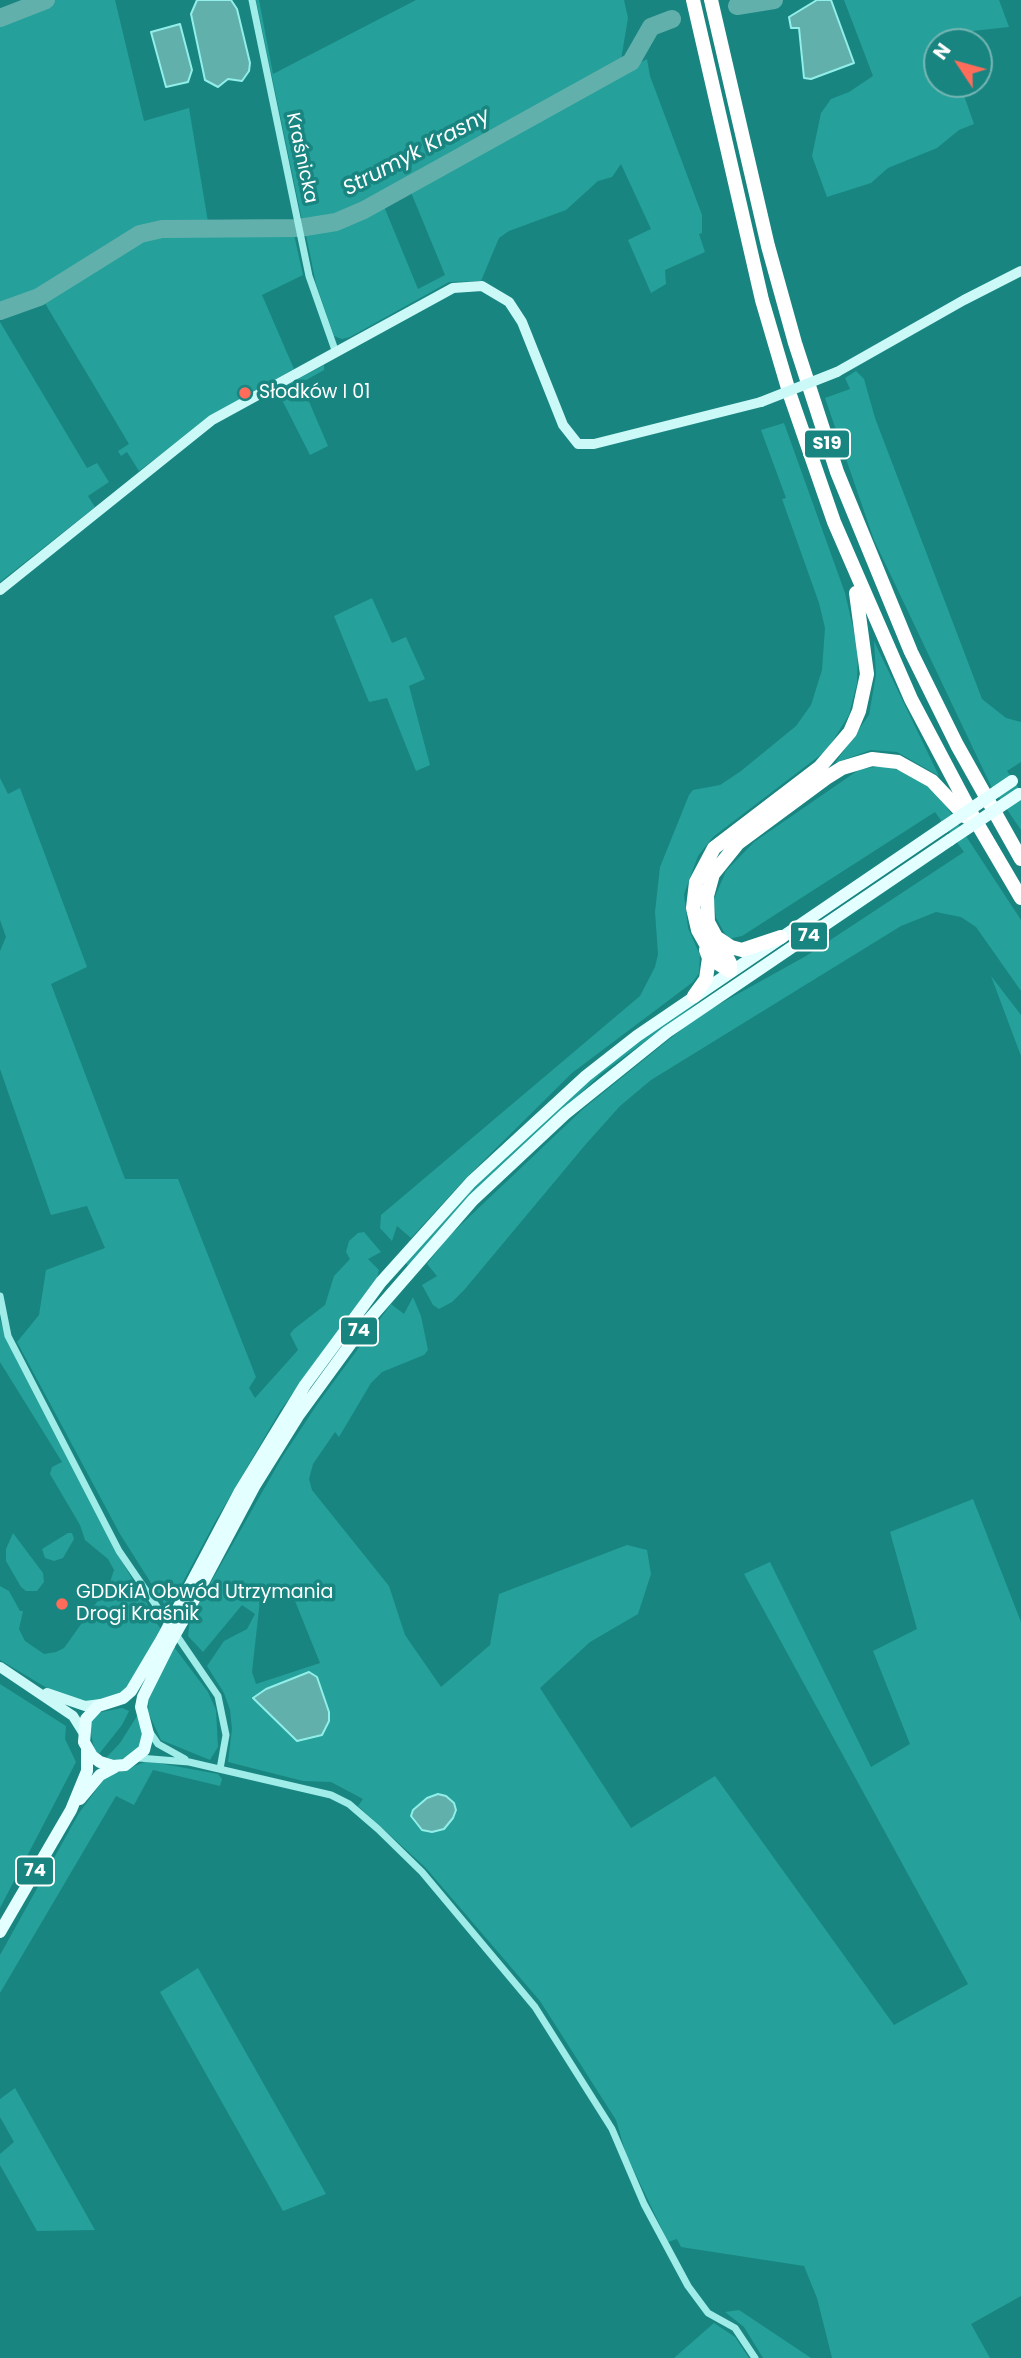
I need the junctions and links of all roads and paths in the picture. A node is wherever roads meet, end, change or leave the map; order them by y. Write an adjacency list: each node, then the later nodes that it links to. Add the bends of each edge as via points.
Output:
1 (252, 0): 5 (street, Kraśnicka, via 309,276)
2 (693, 0): 6 (highway, S19, via 762,300)
3 (711, 0): 10 (highway, S19, via 762,224 819,421 900,628)
4 (1021, 271): 5 (street, bridge, via 837,372 761,402 594,444 578,443 563,425 516,310 499,294 475,285 431,298)
5 (334, 350): 7 (street, via 212,420)
6 (851, 565): 12 (highway, S19, via 911,699); 16 (highway, via 866,655 866,686 859,711 842,743 820,767 730,833 708,856 696,882 693,908)
7 (0, 590)
8 (1017, 778): 15 (main road, 74, bridge)
9 (1020, 793): 17 (main road, 74, bridge)
10 (995, 816): 11 (highway); 13 (highway, S19)
11 (1021, 842)
12 (992, 849): 14 (highway, S19); 16 (highway, via 951,799 922,775 898,762 858,762 826,778 761,825 719,863 707,895)
13 (1021, 859)
14 (1021, 898)
15 (781, 937): 16 (highway, via 742,950); 17 (main road, 74)
16 (708, 938): 17 (highway, via 730,963); 18 (highway, via 708,968)
17 (734, 978): 18 (main road, 74); 20 (main road, 74, via 565,1114 473,1200 418,1260 298,1416)
18 (694, 996): 20 (main road, 74, via 618,1050 528,1127 387,1275 263,1450)
19 (0, 1296): 31 (street, via 8,1336 119,1550 218,1696 226,1735)
20 (178, 1618): 21 (main road, 74, bridge)
21 (166, 1641): 24 (main road, 74, via 127,1695); 25 (main road, 74, via 143,1697)
22 (0, 1667): 23 (street)
23 (32, 1687): 24 (street, via 85,1706); 26 (street, via 76,1719)
24 (108, 1703): 25 (main road, via 130,1704); 26 (main road, 74, via 89,1716)
25 (146, 1724): 28 (main road, 74, via 146,1746); 29 (street, via 158,1744)
26 (83, 1732): 27 (main road, 74)
27 (87, 1749): 30 (main road, via 100,1762); 32 (main road, 74, via 87,1771)
28 (135, 1760): 29 (street, via 148,1756); 30 (main road, 74)
29 (189, 1762): 31 (street)
30 (117, 1766): 32 (main road, 74, via 100,1775)
31 (220, 1769): 34 (street, via 343,1800 422,1872 536,2007 612,2129 644,2204 688,2286 708,2313 735,2328)
32 (71, 1810): 33 (main road, 74)
33 (0, 1932)
34 (755, 2358)

